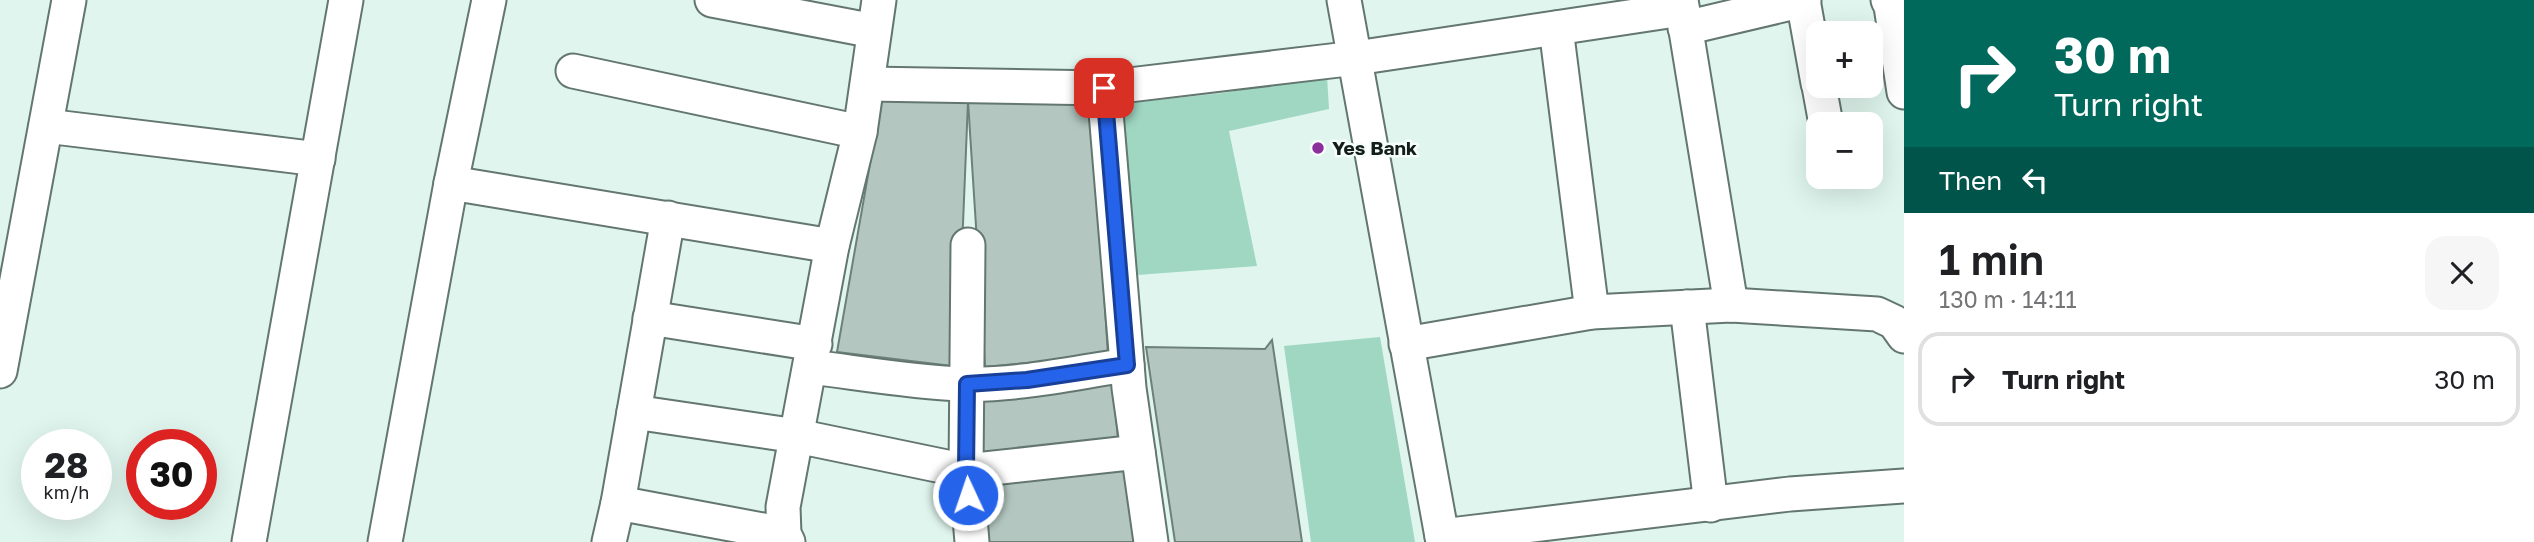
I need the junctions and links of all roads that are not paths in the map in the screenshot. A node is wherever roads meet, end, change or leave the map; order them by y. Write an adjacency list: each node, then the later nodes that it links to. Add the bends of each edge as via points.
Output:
1 (69, 0): 17 (street)
2 (346, 0): 19 (street)
3 (489, 0): 20 (street)
4 (712, 0): 9 (street)
5 (1344, 0): 12 (street)
6 (1803, 0): 8 (street); 10 (street)
7 (1888, 0): 16 (street)
8 (1683, 12): 11 (street); 24 (street)
9 (877, 15): 14 (street)
10 (1807, 21)
11 (1556, 28): 12 (street); 26 (street)
12 (1356, 58): 15 (street); 29 (street)
13 (573, 71): 18 (street)
14 (868, 84): 15 (street); 18 (street)
15 (1104, 88): 31 (street)
16 (1904, 92)
17 (46, 125): 19 (street); 32 (street)
18 (860, 132): 23 (street)
19 (318, 159): 43 (street)
20 (451, 183): 21 (street); 44 (street)
21 (668, 218): 23 (street); 27 (street)
22 (968, 245): 33 (street)
23 (832, 246): 30 (street)
24 (1731, 305): 25 (street); 28 (street, via 1877,314 1894,322)
25 (1687, 307): 26 (street); 40 (street)
26 (1592, 312): 29 (street)
27 (650, 318): 30 (street); 34 (street)
28 (1904, 336)
29 (1406, 344): 42 (street)
30 (813, 356): 33 (street, via 891,378); 35 (street)
31 (1127, 365): 33 (street); 36 (street)
32 (0, 371)
33 (967, 384): 37 (street)
34 (634, 412): 35 (street); 39 (street)
35 (797, 436): 37 (street); 41 (street, via 783,507)
36 (1138, 452): 37 (street); 47 (street)
37 (966, 471): 46 (street)
38 (1904, 486): 40 (street)
39 (618, 503): 41 (street); 45 (street)
40 (1711, 505): 42 (street)
41 (786, 538)
42 (1443, 539)
43 (249, 542)
44 (385, 542)
45 (609, 542)
46 (972, 542)
47 (1151, 542)

